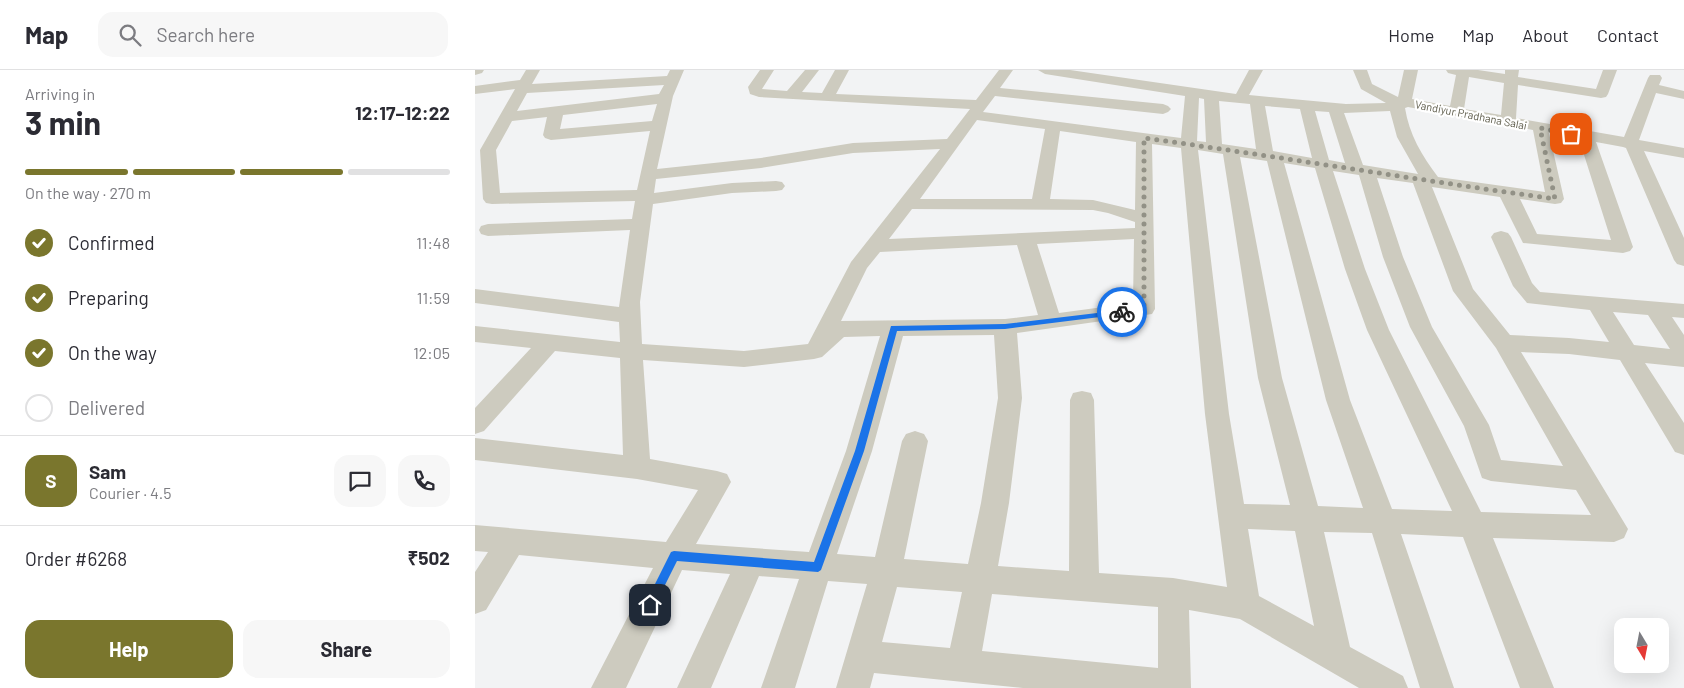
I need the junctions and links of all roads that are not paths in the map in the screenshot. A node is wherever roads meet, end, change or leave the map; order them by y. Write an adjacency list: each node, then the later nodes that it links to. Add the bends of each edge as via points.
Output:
1 (767, 70): 22 (street, via 755,91)
2 (813, 70): 22 (street)
3 (842, 70): 23 (street)
4 (1006, 70): 19 (street)
5 (1045, 70): 12 (street)
6 (1153, 70): 16 (street)
7 (1256, 70): 24 (street)
8 (1361, 70): 26 (street, Vandiyur Pradhana Salai, via 1366,86)
9 (1411, 70): 26 (street)
10 (1609, 70): 13 (street, via 1601,94)
11 (1458, 71): 13 (street); 32 (street)
12 (1076, 72): 16 (street)
13 (1511, 74): 34 (street)
14 (527, 81): 15 (street); 18 (street); 33 (street)
15 (672, 83): 31 (street); 35 (street)
16 (1144, 86): 17 (street)
17 (1165, 89): 20 (street); 29 (street)
18 (475, 90)
19 (991, 91): 29 (street); 30 (street)
20 (1201, 95): 24 (street); 42 (street)
21 (1684, 95): 41 (street, via 1653,83)
22 (791, 96): 23 (street)
23 (826, 98): 30 (street)
24 (1240, 99): 25 (street)
25 (1257, 101): 27 (street); 44 (street)
26 (1403, 104): 28 (street, via 1371,110); 32 (street, Vandiyur Pradhana Salai); 47 (street, via 1398,115)
27 (1307, 106): 28 (street); 45 (street)
28 (1335, 108): 46 (street)
29 (1163, 109): 39 (street)
30 (977, 110): 36 (street); 40 (street)
31 (557, 111): 33 (street); 35 (street, via 551,134)
32 (1456, 112): 34 (street, Vandiyur Pradhana Salai)
33 (506, 117): 49 (street, via 488,150 492,199)
34 (1508, 122): 37 (street, Vandiyur Pradhana Salai)
35 (659, 126): 49 (street)
36 (1053, 126): 39 (street); 52 (street)
37 (1540, 128): 38 (street, Vandiyur Pradhana Salai); 50 (street, via 1555,199)
38 (1586, 137): 41 (street, Vandiyur Pradhana Salai); 50 (street, via 1623,247 1530,239)
39 (1152, 139): 42 (street); 54 (street)
40 (952, 144): 49 (street, via 853,148 761,163); 51 (street)
41 (1631, 145): 43 (street, Vandiyur Pradhana Salai); 59 (street)
42 (1212, 147): 44 (street); 83 (street, via 1197,233); 84 (street)
43 (1684, 153)
44 (1269, 156): 45 (street); 85 (street, via 1338,400)
45 (1322, 164): 46 (street); 86 (street, via 1378,330)
46 (1361, 171): 47 (street); 82 (street, via 1421,328 1476,425 1491,470)
47 (1427, 182): 50 (street); 70 (street, via 1463,291)
48 (776, 186): 49 (street)
49 (646, 190): 53 (street)
50 (1507, 192)
51 (907, 204): 52 (street); 58 (street)
52 (1040, 204): 54 (street, via 1111,208)
53 (641, 224): 55 (street); 64 (street, via 629,302)
54 (1144, 226): 57 (street); 65 (street, via 1144,310)
55 (488, 230)
56 (1501, 237): 61 (street, via 1523,286 1534,298)
57 (1025, 238): 58 (street); 65 (street)
58 (874, 246): 71 (street, via 858,266)
59 (1684, 260)
60 (475, 296): 64 (street)
61 (1597, 304): 62 (street); 73 (street)
62 (1654, 308): 63 (street); 74 (street)
63 (1684, 311)
64 (630, 316): 72 (street)
65 (1051, 321): 66 (street)
66 (1005, 327): 67 (street); 93 (street, via 1010,398 995,503)
67 (894, 328): 71 (street, via 839,329); 91 (street, via 859,451)
68 (475, 334): 69 (street)
69 (551, 342): 72 (street); 77 (street)
70 (1504, 343): 73 (street); 82 (street)
71 (815, 350): 72 (street, via 745,359)
72 (631, 351): 81 (street)
73 (1626, 351): 75 (street); 79 (street)
74 (1684, 352)
75 (1684, 359)
76 (1082, 400): 94 (street)
77 (475, 424)
78 (915, 441): 92 (street)
79 (1684, 445)
80 (475, 448): 81 (street)
81 (637, 468): 89 (street, via 717,482)
82 (1584, 479): 86 (street, via 1614,529)
83 (1232, 516): 84 (street); 97 (street)
84 (1307, 518): 85 (street); 99 (street)
85 (1382, 521): 86 (street); 107 (street)
86 (1473, 524): 108 (street)
87 (475, 538): 88 (street)
88 (512, 541): 89 (street); 96 (street)
89 (674, 556): 90 (street); 102 (street)
90 (751, 562): 91 (street); 103 (street)
91 (818, 567): 92 (street); 104 (street)
92 (885, 572): 93 (street); 98 (street)
93 (979, 578): 94 (street); 100 (street)
94 (1085, 586): 95 (street)
95 (1173, 593): 97 (street); 101 (street)
96 (475, 599)
97 (1245, 605): 99 (street)
98 (862, 656): 100 (street); 105 (street)
99 (1337, 658): 106 (street)
100 (963, 665): 101 (street)
101 (1175, 687)
102 (608, 688)
103 (694, 688)
104 (778, 688)
105 (853, 688)
106 (1391, 688)
107 (1437, 688)
108 (1537, 688)

